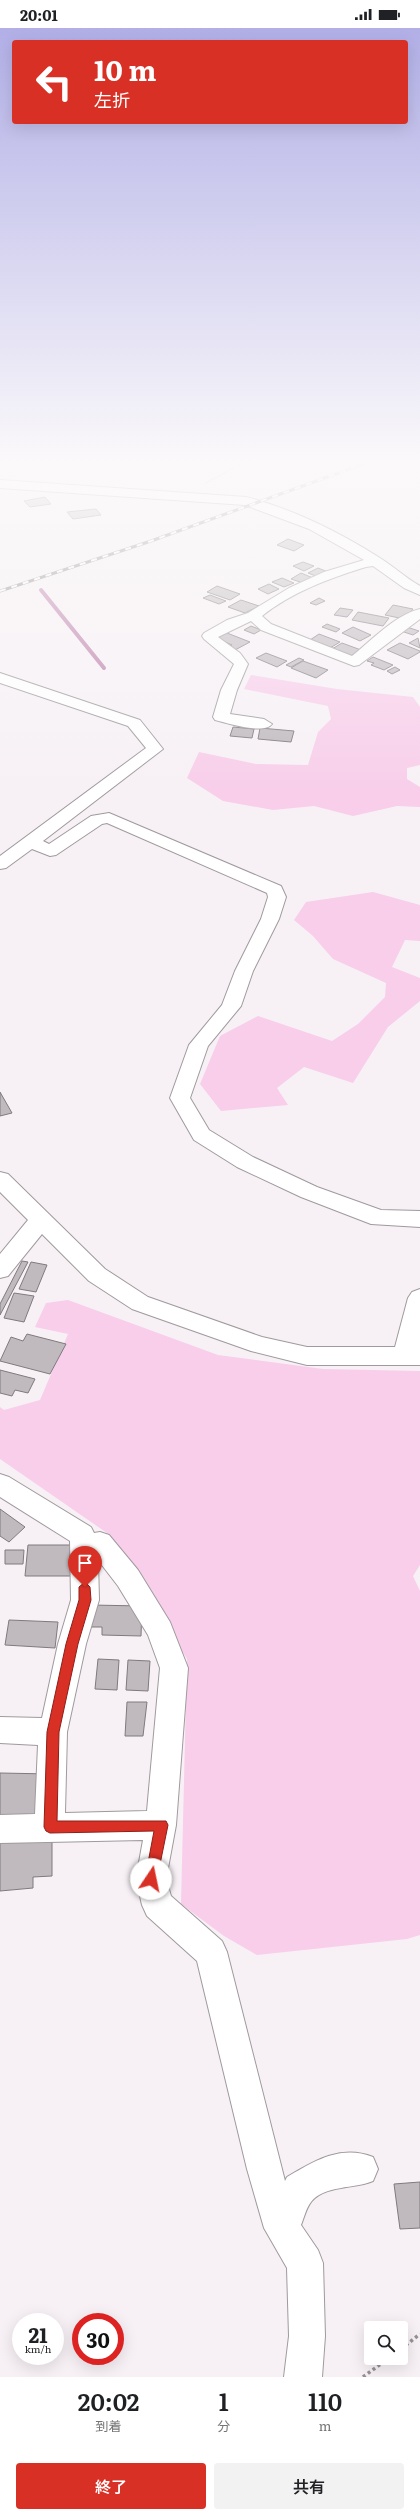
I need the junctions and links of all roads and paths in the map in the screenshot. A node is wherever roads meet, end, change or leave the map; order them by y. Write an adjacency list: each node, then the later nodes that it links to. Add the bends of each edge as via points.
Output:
1 (339, 573): 5 (street, via 283,597)
2 (393, 573): 3 (street)
3 (418, 590)
4 (420, 613): 5 (street, via 399,626 354,662 266,627)
5 (254, 616): 7 (street, via 232,623 209,636 237,656 241,664 229,690 221,717)
6 (0, 678): 8 (street, via 134,723 155,749)
7 (264, 724)
8 (30, 841): 9 (street); 12 (street, via 50,850 97,820 108,818 275,890 277,897 270,919 244,971 231,1006 199,1045 180,1098 201,1135 245,1162 309,1192 379,1218)
9 (0, 864)
10 (0, 1179): 11 (street)
11 (40, 1219): 13 (street); 15 (street, via 97,1275 140,1303 259,1345 307,1356)
12 (420, 1219)
13 (0, 1270)
14 (420, 1298): 15 (street)
15 (413, 1356)
16 (0, 1484): 17 (street, via 82,1535)
17 (84, 1547): 19 (street, via 85,1600 72,1644); 20 (street, via 100,1543 128,1578 160,1630 174,1668)
18 (0, 1730): 19 (street)
19 (53, 1732): 21 (street)
20 (162, 1825): 21 (street); 24 (street, via 151,1879 158,1905 211,1952 264,2169)
21 (50, 1827): 22 (street)
22 (0, 1829)
23 (361, 2169): 24 (street, via 331,2171 299,2189)
24 (282, 2228): 28 (street, via 305,2263 307,2336)
25 (420, 2334): 26 (path)
26 (408, 2343)
27 (379, 2365): 29 (path)
28 (303, 2377)
29 (363, 2377)

